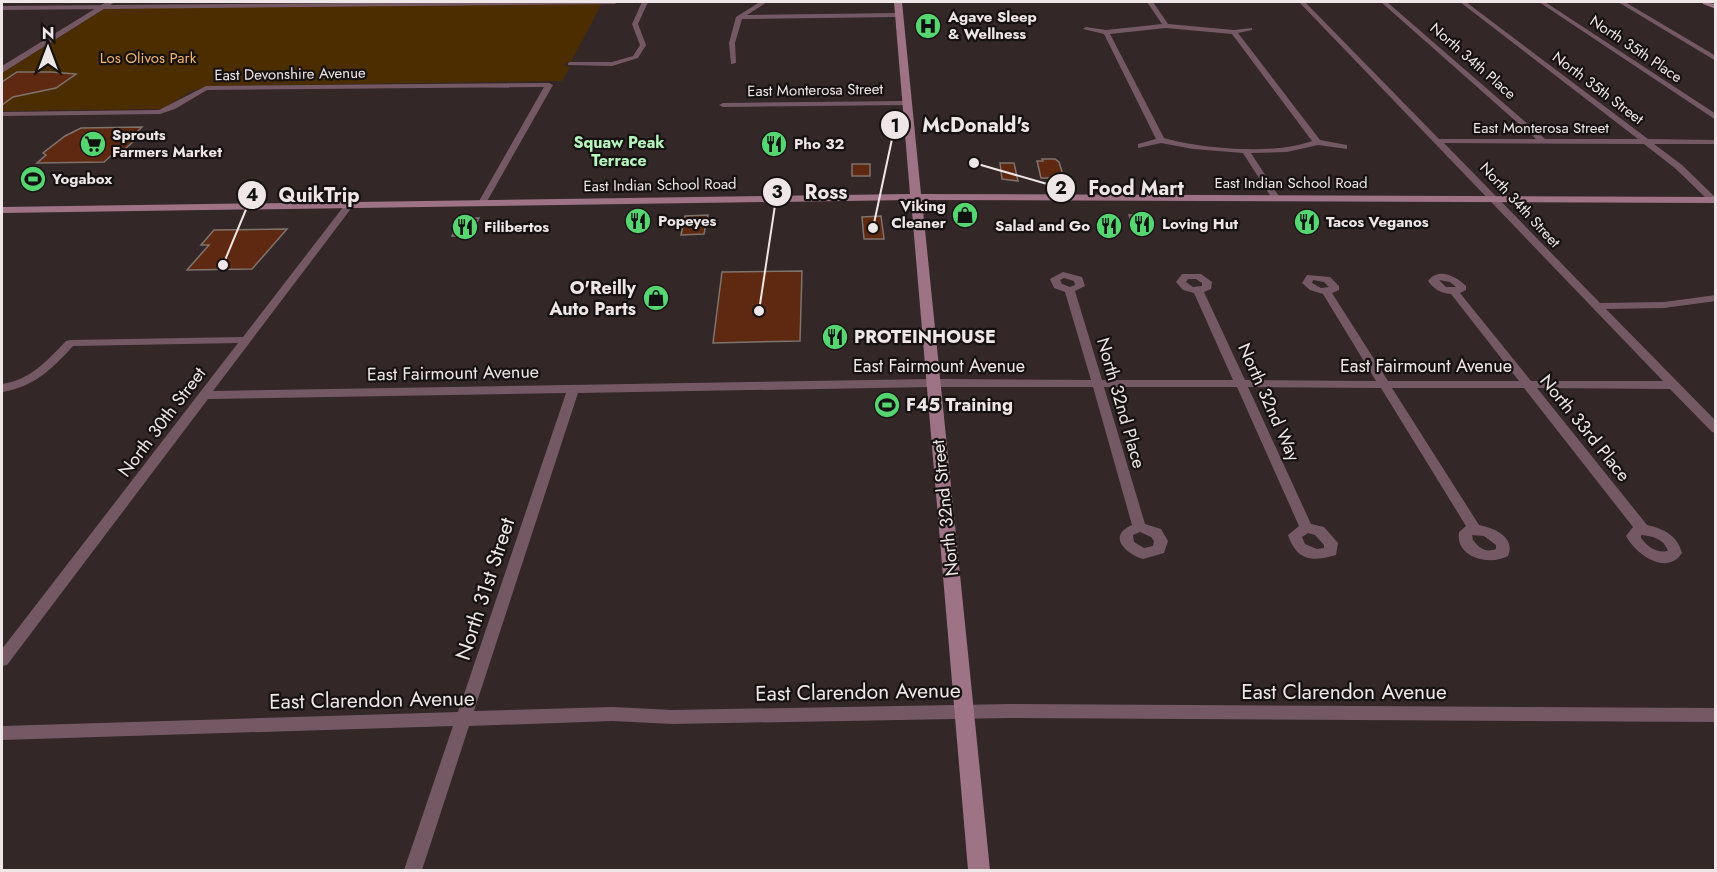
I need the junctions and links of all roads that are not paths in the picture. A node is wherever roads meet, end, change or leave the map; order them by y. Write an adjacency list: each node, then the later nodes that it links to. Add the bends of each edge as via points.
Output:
1 (111, 2): 16 (street)
2 (431, 2): 3 (street); 15 (street)
3 (506, 2): 4 (street)
4 (615, 2)
5 (645, 2): 28 (street, via 635,24 642,47 639,54 612,64)
6 (764, 2): 20 (street)
7 (897, 2): 19 (main road, North 32nd Street)
8 (1150, 2): 21 (street)
9 (1302, 2): 35 (street, North 34th Street)
10 (1384, 2): 36 (street, North 34th Place)
11 (1463, 2): 38 (street, North 35th Street)
12 (1542, 2): 33 (street, North 35th Place)
13 (1622, 2): 26 (street)
14 (1706, 2): 17 (main road)
15 (319, 3): 16 (street)
16 (103, 7): 18 (street); 29 (street)
17 (1716, 7)
18 (2, 8)
19 (899, 15): 20 (street); 30 (main road, North 32nd Street)
20 (739, 17): 27 (street, via 732,43)
21 (1166, 26): 24 (street); 25 (street)
22 (1086, 28): 24 (street)
23 (1250, 29): 25 (street)
24 (1106, 32): 34 (street)
25 (1234, 32): 37 (street)
26 (1716, 58)
27 (733, 63)
28 (570, 64)
29 (2, 70)
30 (906, 103): 31 (street, East Monterosa Street); 43 (main road, North 32nd Street)
31 (723, 105)
32 (2, 114): 47 (street, East Devonshire Avenue, via 160,112 174,109 206,88 549,85)
33 (1716, 118)
34 (1161, 140): 40 (street); 42 (street, via 1194,147)
35 (1438, 141): 36 (street, East Monterosa Street); 45 (street, North 34th Street)
36 (1543, 141): 38 (street, East Monterosa Street)
37 (1317, 142): 41 (street); 42 (street, via 1293,148)
38 (1647, 142): 39 (street, East Monterosa Street); 46 (street, North 35th Street)
39 (1716, 142)
40 (1141, 146)
41 (1344, 147)
42 (1245, 150): 44 (street)
43 (915, 197): 44 (main road, East Indian School Road); 47 (main road, East Indian School Road); 57 (main road, North 32nd Street)
44 (1276, 198): 45 (main road, East Indian School Road)
45 (1494, 199): 46 (main road, East Indian School Road); 55 (street, North 34th Street)
46 (1714, 200)
47 (482, 203): 48 (main road, East Indian School Road)
48 (350, 204): 49 (main road, East Indian School Road); 56 (street, North 30th Street)
49 (2, 210)
50 (1070, 290): 58 (street, North 32nd Place)
51 (1198, 290): 59 (street, North 32nd Way)
52 (1326, 291): 60 (street)
53 (1454, 292): 61 (street, North 33rd Place)
54 (1716, 298): 55 (street, via 1664,305)
55 (1597, 306): 62 (street, North 34th Street)
56 (246, 340): 63 (street, via 70,343 39,375); 65 (street, North 30th Street)
57 (932, 383): 58 (street, East Fairmount Avenue); 64 (street, East Fairmount Avenue); 72 (main road, North 32nd Street)
58 (1096, 383): 59 (street, East Fairmount Avenue); 67 (street, North 32nd Place)
59 (1241, 384): 60 (street, East Fairmount Avenue); 68 (street, North 32nd Way)
60 (1383, 384): 61 (street, East Fairmount Avenue); 69 (street)
61 (1528, 385): 62 (street, East Fairmount Avenue); 70 (street, North 33rd Place)
62 (1673, 385): 66 (street, North 34th Street)
63 (2, 388)
64 (573, 389): 65 (street, East Fairmount Avenue); 74 (street, North 31st Street)
65 (206, 395): 71 (street, North 30th Street)
66 (1716, 429)
67 (1139, 527)
68 (1306, 528)
69 (1475, 529)
70 (1643, 530)
71 (2, 660)
72 (964, 711): 73 (street, East Clarendon Avenue); 74 (street, East Clarendon Avenue); 77 (main road, North 32nd Street)
73 (1716, 715)
74 (463, 719): 75 (street, East Clarendon Avenue); 76 (street, North 31st Street)
75 (2, 733)
76 (413, 870)
77 (979, 870)

